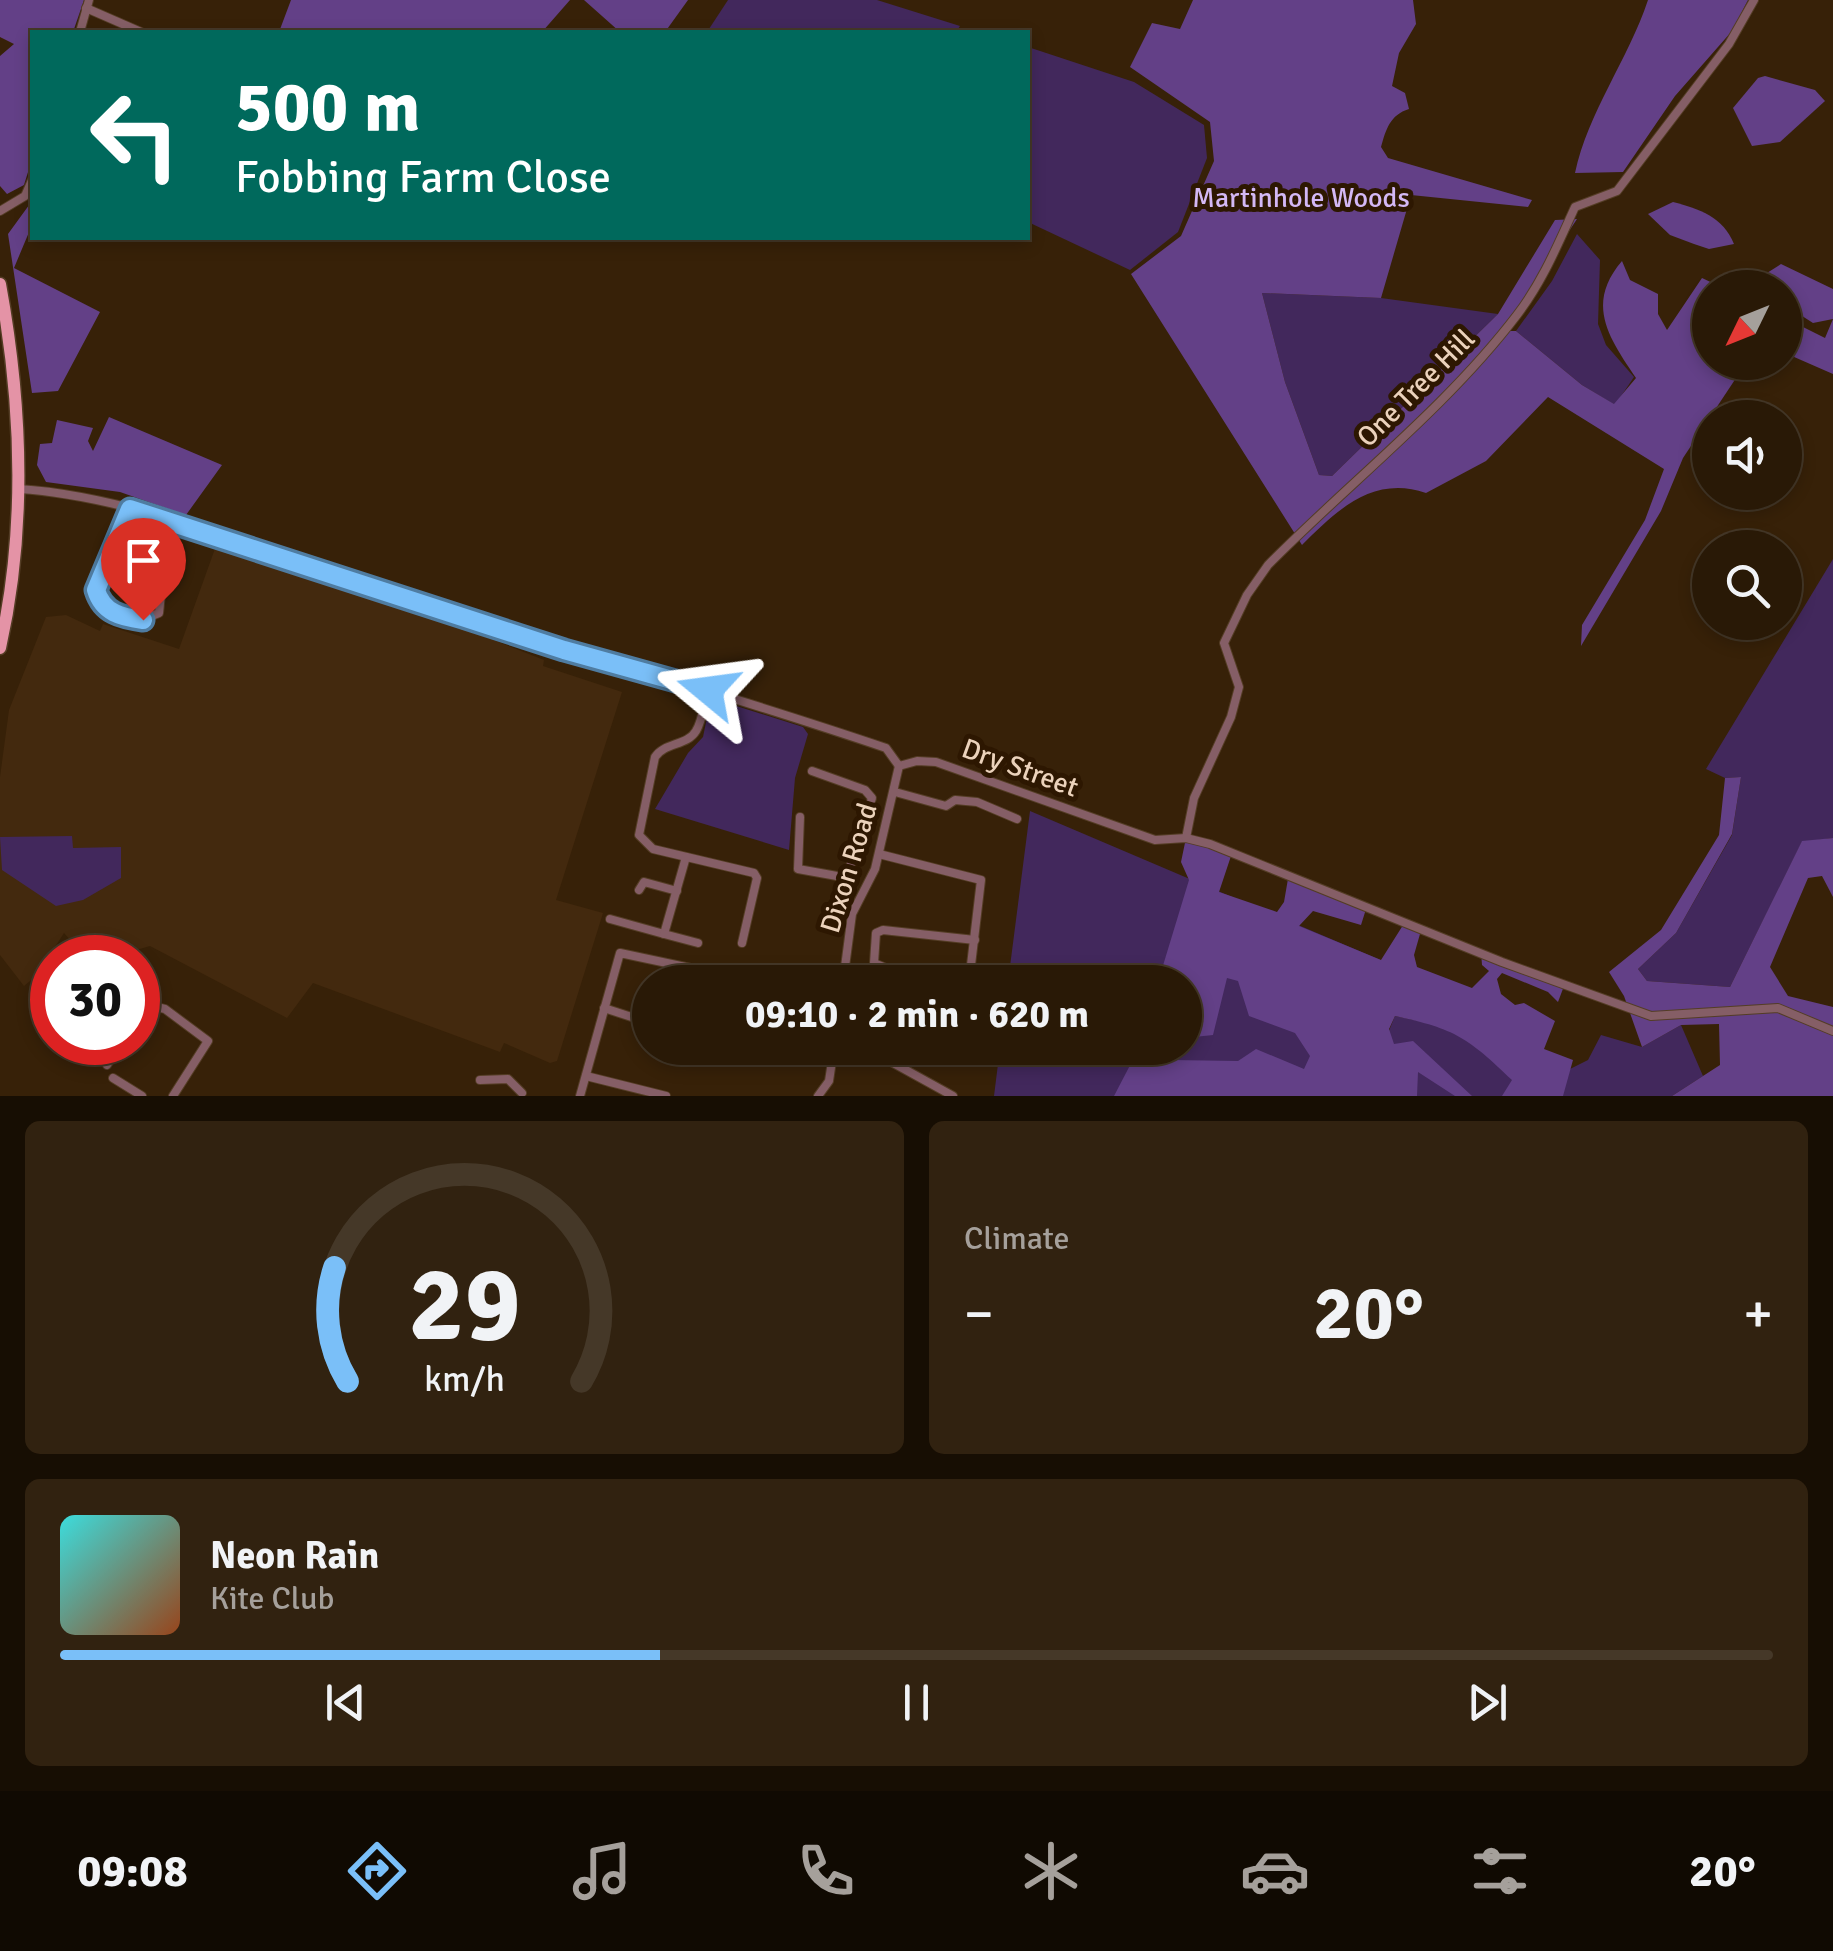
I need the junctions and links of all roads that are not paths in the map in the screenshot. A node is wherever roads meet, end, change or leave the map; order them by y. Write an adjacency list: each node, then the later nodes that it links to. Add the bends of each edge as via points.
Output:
1 (1754, 0): 20 (street, One Tree Hill, via 1729,44 1617,191 1575,206 1518,314 1268,565 1246,595 1224,643 1239,686 1194,798)
2 (87, 4): 3 (street); 4 (street)
3 (80, 30)
4 (137, 30)
5 (30, 185): 6 (street, via 25,196)
6 (0, 211)
7 (0, 284): 8 (main road, via 13,366)
8 (19, 489): 9 (street); 11 (main road)
9 (130, 509): 10 (street); 12 (street)
10 (108, 567): 10 (street, via 150,581 161,594 158,613 143,620 120,617 100,604 96,590)
11 (0, 648)
12 (708, 690): 13 (street, via 886,748); 22 (street, via 696,730 655,757 638,824 639,835 654,849)
13 (899, 766): 15 (street, Dixon Road); 20 (street, Dry Street, via 936,762 1155,840)
14 (812, 771): 18 (street, via 868,792)
15 (895, 792): 17 (street, via 946,806 977,802); 19 (street, Dixon Road)
16 (800, 817): 18 (street, via 798,870 837,876 852,867)
17 (1016, 819)
18 (868, 822): 19 (street)
19 (886, 827): 21 (street, Dixon Road)
20 (1186, 838): 37 (street, Dry Street, via 1289,872 1651,1016 1778,1008)
21 (879, 854): 27 (street, via 981,880); 31 (street, Dixon Road, via 852,914)
22 (686, 857): 24 (street); 29 (street, via 756,878)
23 (638, 890): 24 (street, via 648,882)
24 (676, 890): 26 (street)
25 (610, 919): 26 (street)
26 (664, 934): 28 (street)
27 (975, 940): 32 (street, via 883,930 876,934); 33 (street)
28 (698, 943)
29 (742, 943)
30 (685, 965): 35 (street, via 626,951 618,957)
31 (846, 965)
32 (879, 965)
33 (971, 965)
34 (160, 1008): 45 (street, via 208,1040)
35 (604, 1008): 36 (street); 40 (street)
36 (632, 1017)
37 (1833, 1031)
38 (831, 1065): 48 (street, via 828,1086)
39 (897, 1065): 49 (street)
40 (586, 1076): 46 (street); 47 (street)
41 (112, 1078): 43 (street)
42 (480, 1080): 44 (street, via 508,1079)
43 (139, 1095)
44 (524, 1095)
45 (173, 1096)
46 (580, 1096)
47 (666, 1096)
48 (818, 1096)
49 (953, 1096)

